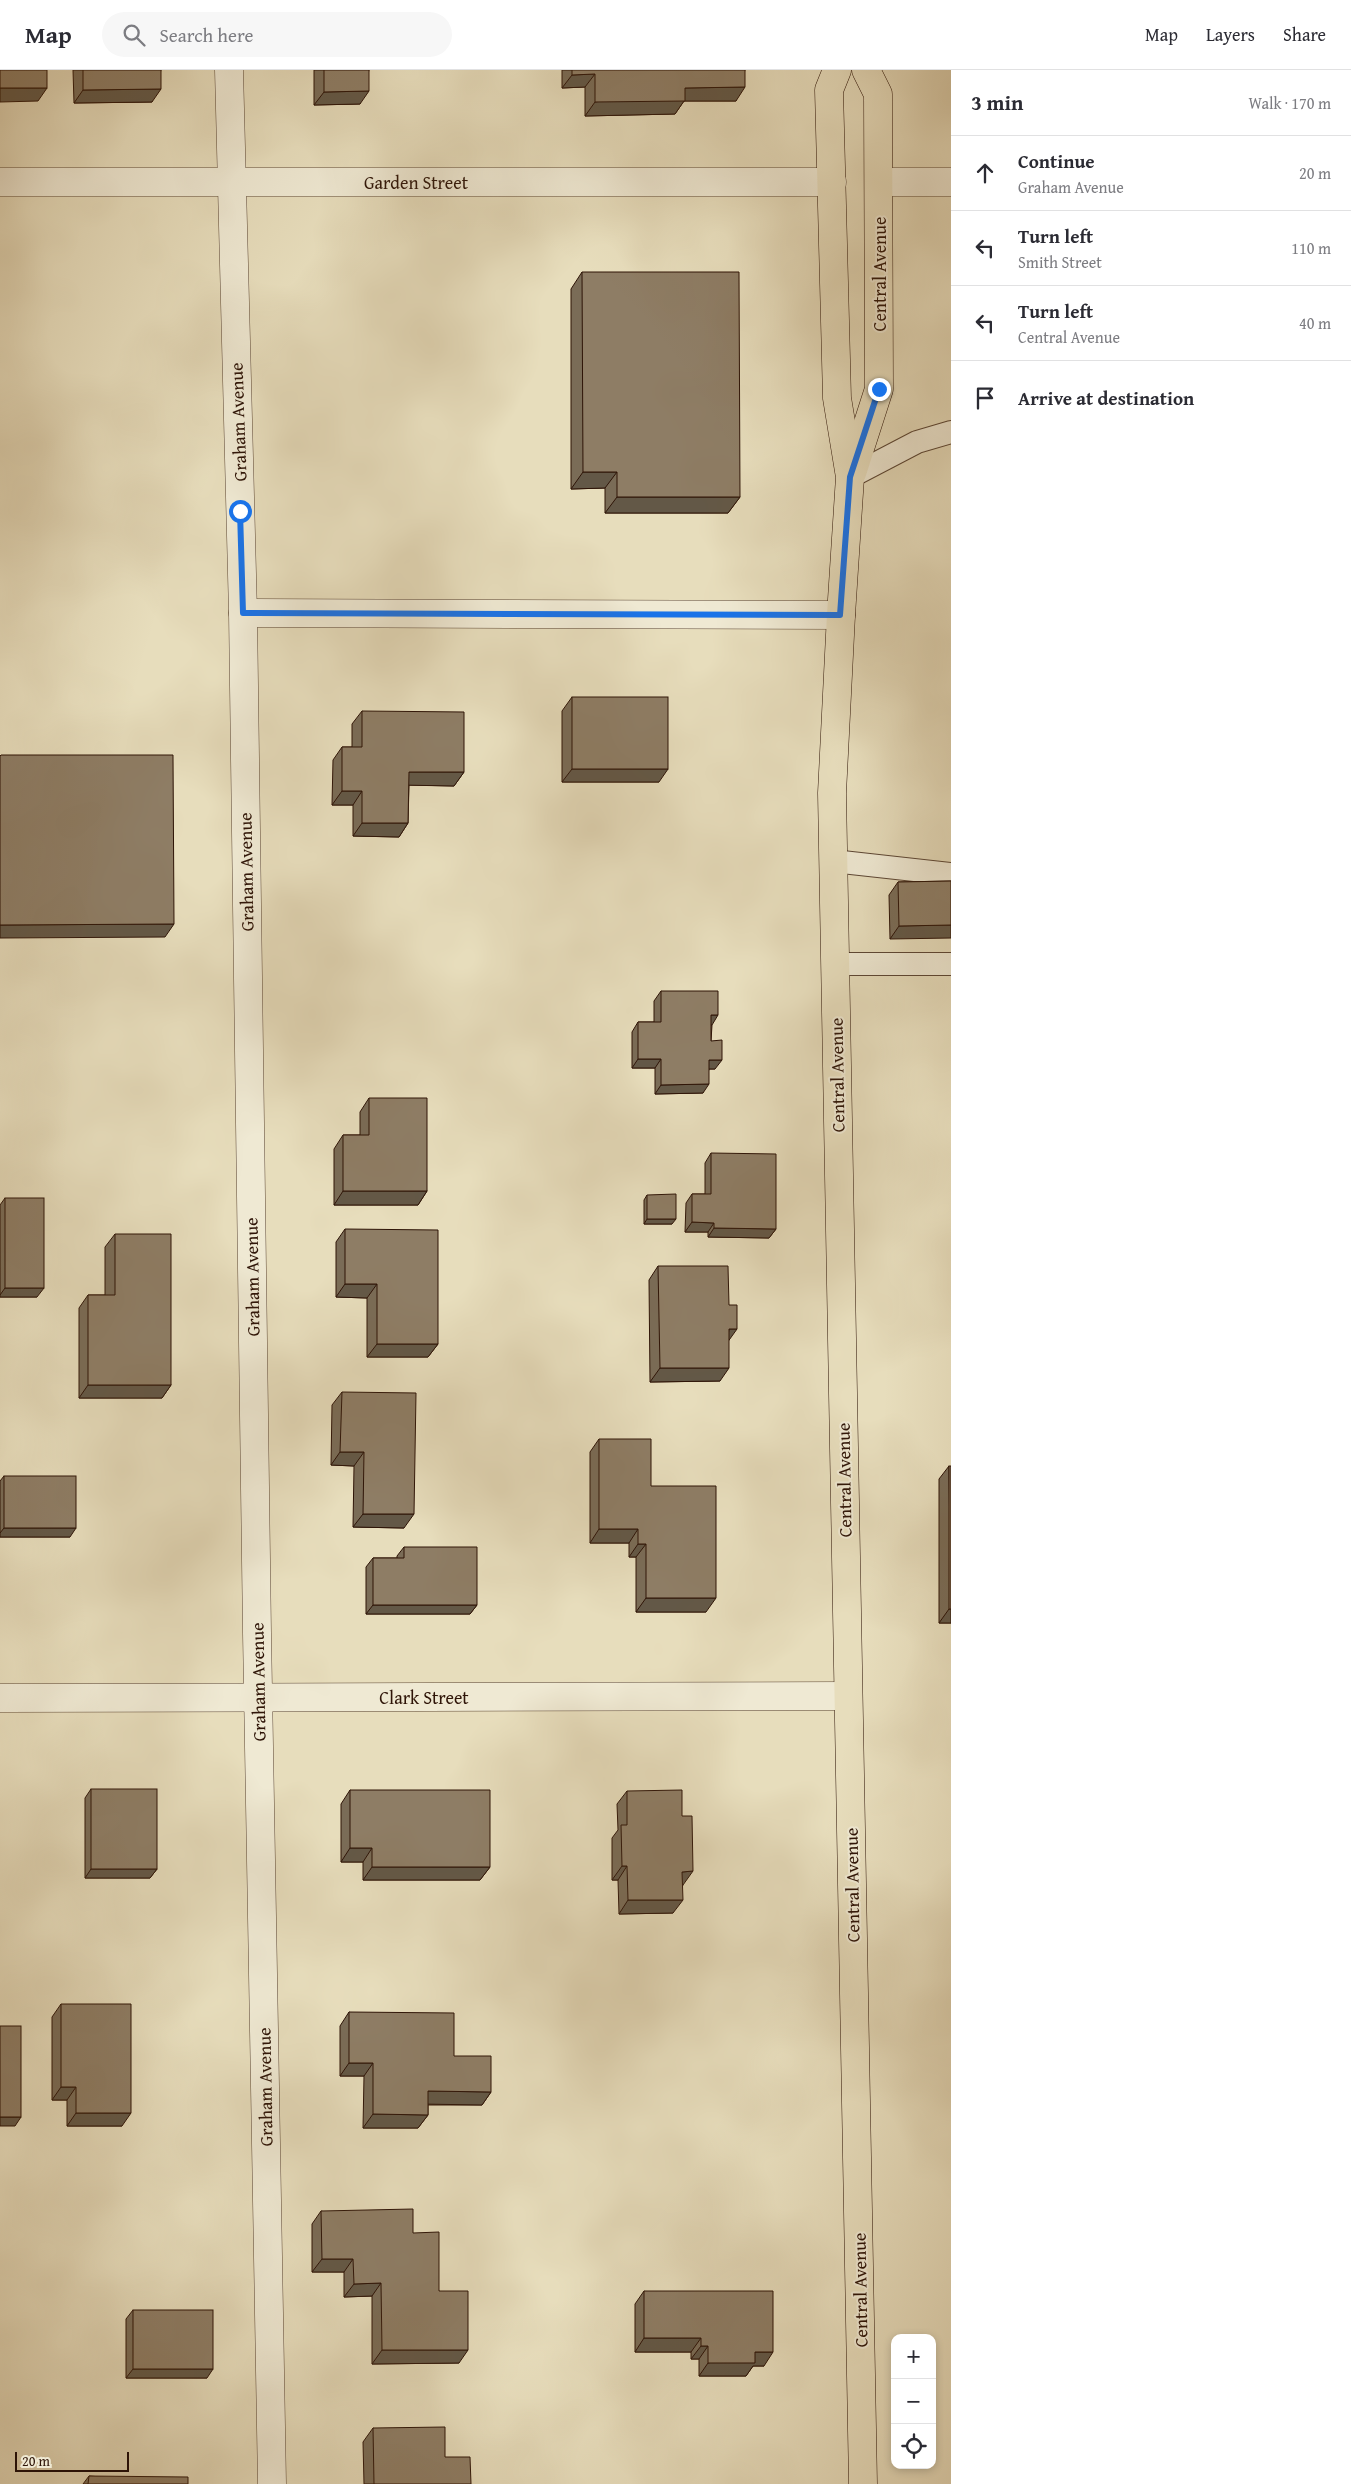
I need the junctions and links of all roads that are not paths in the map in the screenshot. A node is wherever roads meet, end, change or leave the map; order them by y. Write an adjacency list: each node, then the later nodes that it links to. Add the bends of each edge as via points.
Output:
1 (230, 70): 5 (street, Graham Avenue)
2 (837, 70): 6 (main road, Central Avenue, via 829,90)
3 (866, 70): 7 (main road, Central Avenue, via 878,94)
4 (0, 182): 5 (street, Garden Street)
5 (231, 182): 6 (street, Garden Street); 11 (street, Graham Avenue)
6 (832, 182): 10 (main road, Central Avenue, via 837,398)
7 (879, 182): 8 (street); 10 (main road, Central Avenue, via 879,389)
8 (951, 182)
9 (951, 432): 10 (lane, via 916,442)
10 (850, 477): 12 (main road, Central Avenue)
11 (243, 613): 12 (street); 18 (street, Graham Avenue)
12 (840, 615): 13 (main road, Central Avenue, via 832,793)
13 (833, 861): 14 (lane); 15 (main road, Central Avenue)
14 (951, 874)
15 (835, 964): 16 (lane); 17 (main road, Central Avenue)
16 (951, 964)
17 (848, 1696): 18 (street, Clark Street); 21 (main road, Central Avenue)
18 (258, 1697): 19 (street, Clark Street); 20 (street, Graham Avenue)
19 (0, 1698)
20 (272, 2484)
21 (863, 2484)

